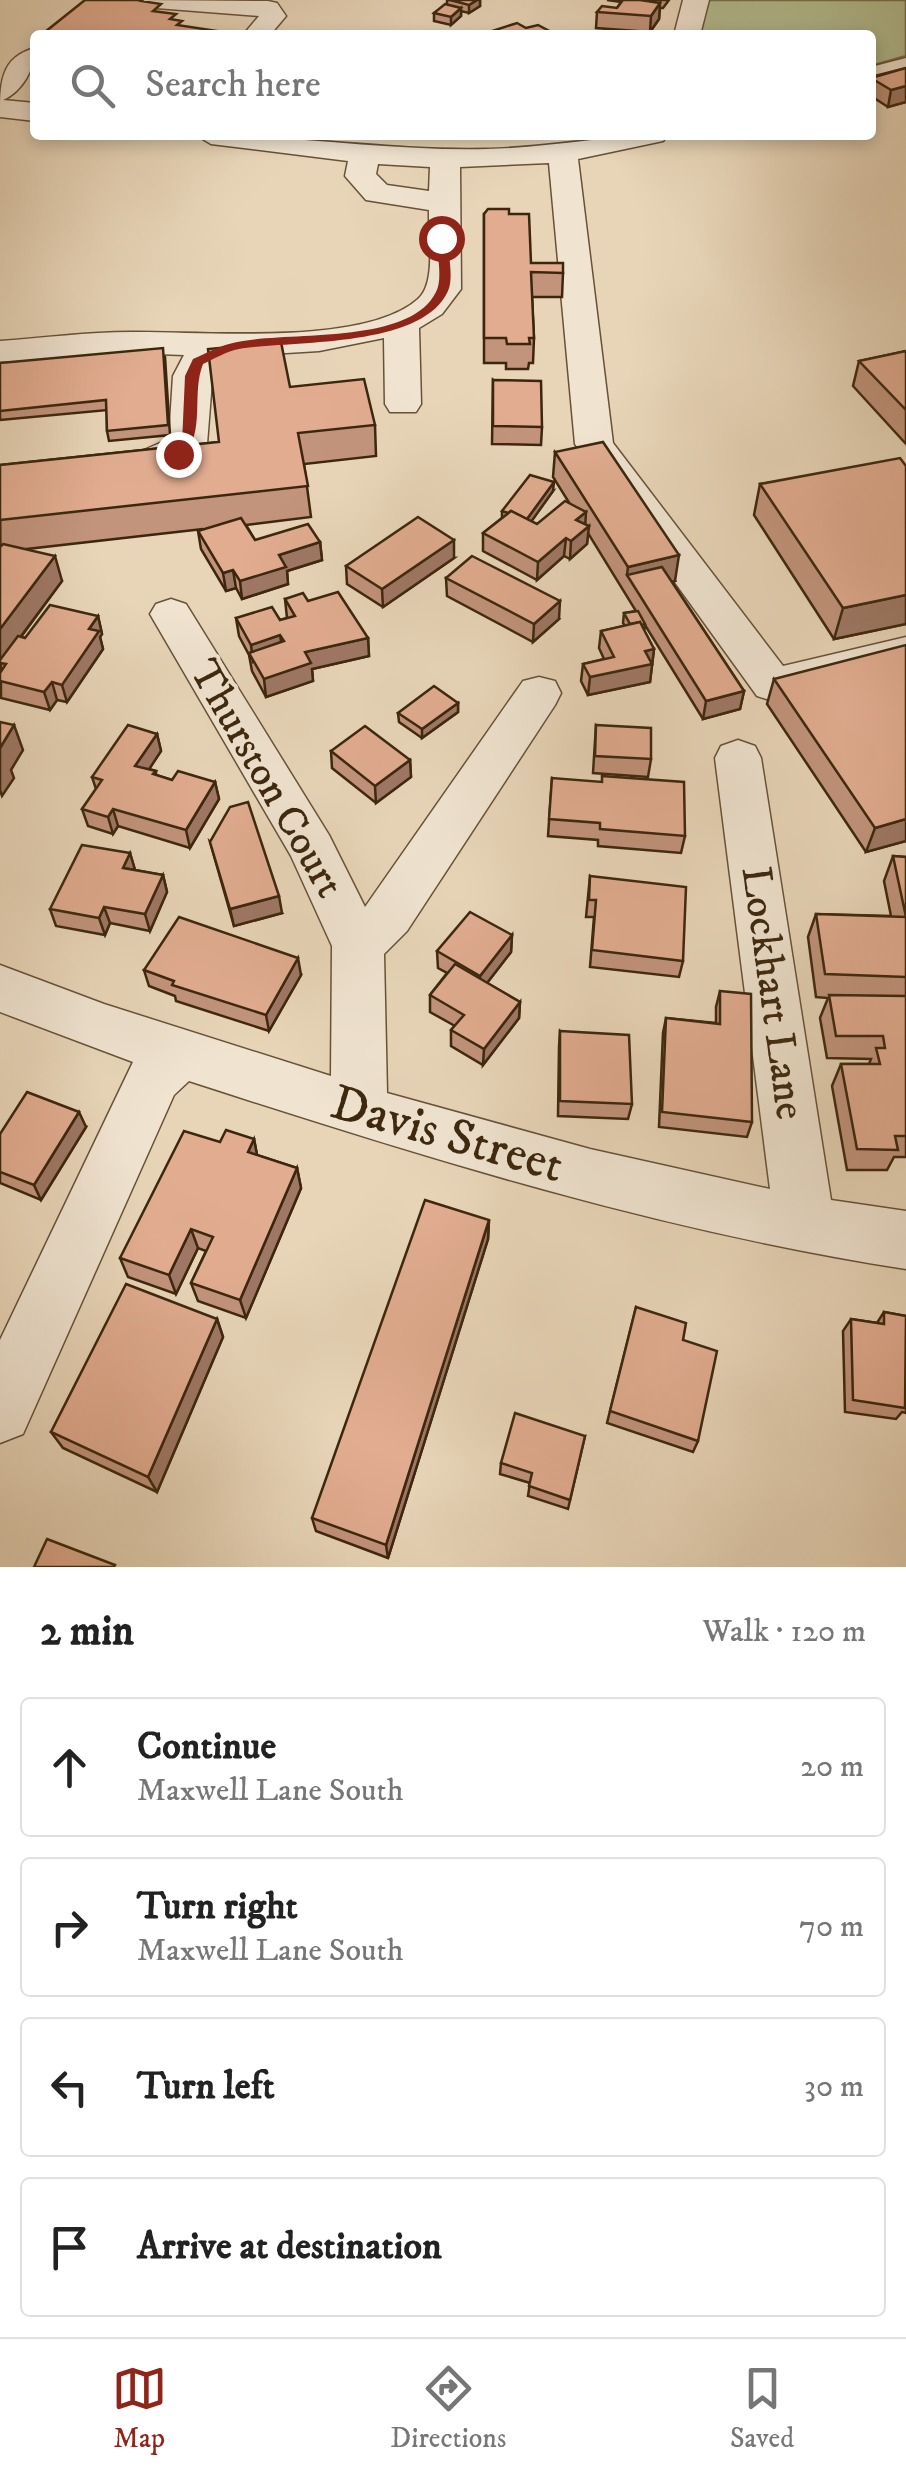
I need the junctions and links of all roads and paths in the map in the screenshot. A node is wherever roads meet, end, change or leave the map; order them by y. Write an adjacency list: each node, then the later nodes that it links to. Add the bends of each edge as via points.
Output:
1 (161, 0): 3 (street, via 268,10 274,16)
2 (696, 0): 4 (street)
3 (261, 30)
4 (688, 30)
5 (30, 59): 8 (street, via 21,64)
6 (906, 66): 7 (street)
7 (876, 75)
8 (16, 85)
9 (0, 108): 10 (street)
10 (30, 111)
11 (252, 140): 15 (street)
12 (611, 140): 14 (street)
13 (632, 140): 14 (street)
14 (580, 152): 16 (street); 24 (street, via 594,444 773,685)
15 (365, 154): 16 (street); 17 (street, via 360,176 377,194)
16 (445, 160): 17 (street)
17 (445, 203): 18 (street, via 444,289 430,307)
18 (401, 324): 19 (street, via 319,340); 21 (street)
19 (234, 346): 20 (street, via 129,342); 22 (street, via 198,362 188,444 178,454 142,466)
20 (0, 352)
21 (404, 404)
22 (0, 484)
23 (170, 614): 27 (street, Thurston Court, via 312,849)
24 (906, 652)
25 (539, 694): 27 (street, Thurston Court, via 390,916)
26 (738, 758): 31 (street, Lockhart Lane)
27 (358, 946): 30 (street, Thurston Court)
28 (0, 988): 29 (street, Davis Street)
29 (181, 1053): 30 (street, Davis Street); 33 (street, via 154,1078)
30 (359, 1111): 31 (street, Davis Street, via 682,1201)
31 (805, 1227): 32 (street, Davis Street)
32 (906, 1240)
33 (0, 1410)

